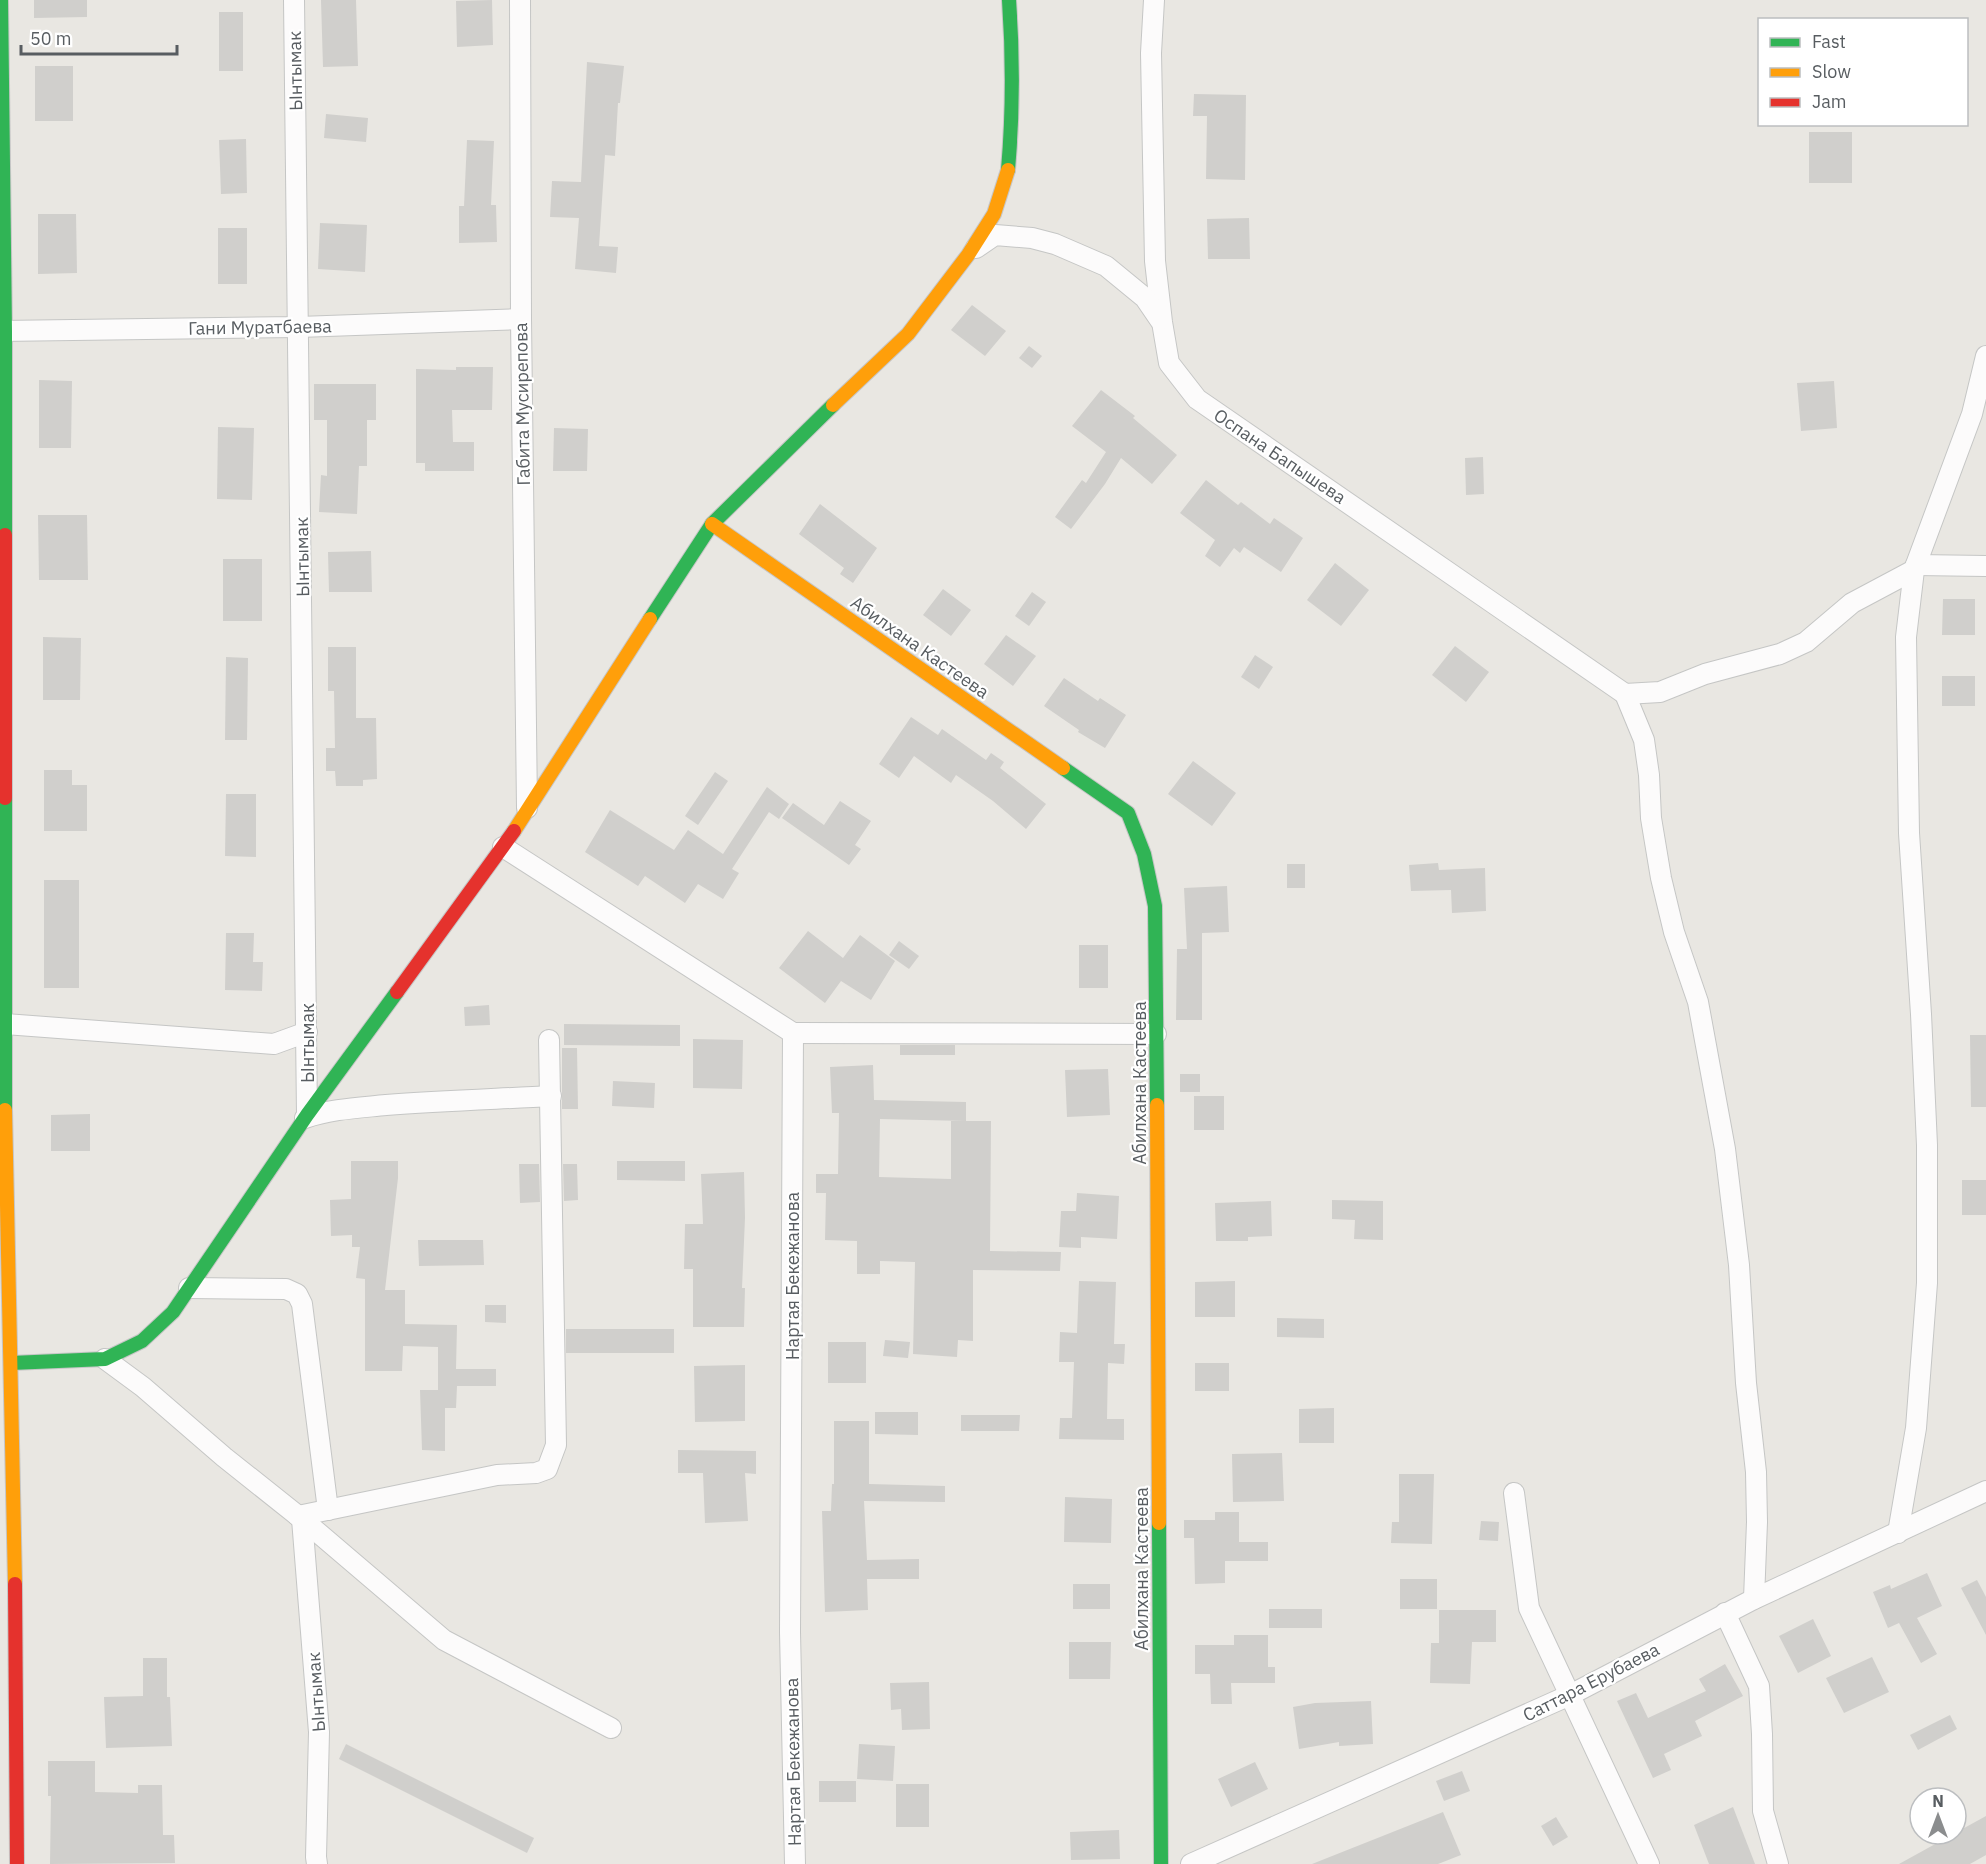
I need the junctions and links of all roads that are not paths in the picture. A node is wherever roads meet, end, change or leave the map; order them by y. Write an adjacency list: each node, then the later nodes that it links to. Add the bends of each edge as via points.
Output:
1 (1, 0): 10 (street)
2 (294, 0): 9 (street, Ынтымак)
3 (520, 0): 7 (street, Габита Мусирепова)
4 (1009, 0): 6 (street, via 1013,108 1008,175 994,214)
5 (1154, 0): 8 (street, via 1151,54 1155,250)
6 (968, 255): 8 (street, Оспана Бапышева, via 995,235 1055,244 1106,266 1145,298); 12 (street, via 908,334)
7 (520, 320): 9 (street, Гани Муратбаева); 16 (street, Габита Мусирепова)
8 (1162, 322): 15 (street, Оспана Бапышева, via 1169,363 1197,399)
9 (299, 327): 10 (street, Гани Муратбаева); 19 (street, Ынтымак)
10 (3, 331): 18 (street)
11 (1986, 356): 14 (street, via 1972,414)
12 (712, 524): 16 (street); 21 (street, Абилхана Кастеева, via 1128,813 1144,854 1155,906)
13 (1986, 566): 14 (street)
14 (1915, 568): 15 (street, via 1852,603 1806,642 1779,654 1705,674 1660,692); 33 (street, via 1906,637 1909,811 1927,1145 1927,1283 1916,1428)
15 (1625, 694): 34 (street, via 1644,740 1660,878 1698,1002 1725,1149 1756,1472)
16 (527, 808): 17 (street)
17 (503, 846): 20 (street); 24 (street)
18 (5, 1024): 19 (street, via 274,1044); 27 (street)
19 (307, 1032): 24 (street, Ынтымак)
20 (793, 1033): 21 (street); 40 (street, Нартая Бекежанова, via 790,1632)
21 (1156, 1034): 41 (street, Абилхана Кастеева)
22 (549, 1040): 23 (street)
23 (551, 1096): 24 (street, via 366,1107); 30 (street, via 555,1445 547,1469 497,1475)
24 (306, 1117): 25 (street)
25 (189, 1288): 26 (street, via 173,1312 142,1341); 30 (street, via 286,1288 297,1294 302,1304)
26 (105, 1359): 27 (street); 31 (street)
27 (11, 1363): 32 (street)
28 (1986, 1491): 33 (street, Саттара Ерубаева)
29 (1514, 1493): 36 (street, via 1528,1608)
30 (328, 1510): 31 (street)
31 (300, 1518): 37 (street, via 444,1640); 39 (street, Ынтымак, via 319,1732)
32 (6, 1524): 38 (street)
33 (1899, 1533): 34 (street, Саттара Ерубаева)
34 (1754, 1599): 35 (street, Саттара Ерубаева)
35 (1725, 1613): 36 (street, Саттара Ерубаева); 44 (street, via 1759,1686 1762,1811)
36 (1570, 1695): 42 (street, Саттара Ерубаева); 43 (street)
37 (611, 1728)
38 (17, 1864)
39 (317, 1864)
40 (795, 1864)
41 (1161, 1864)
42 (1191, 1864)
43 (1648, 1864)
44 (1778, 1864)

